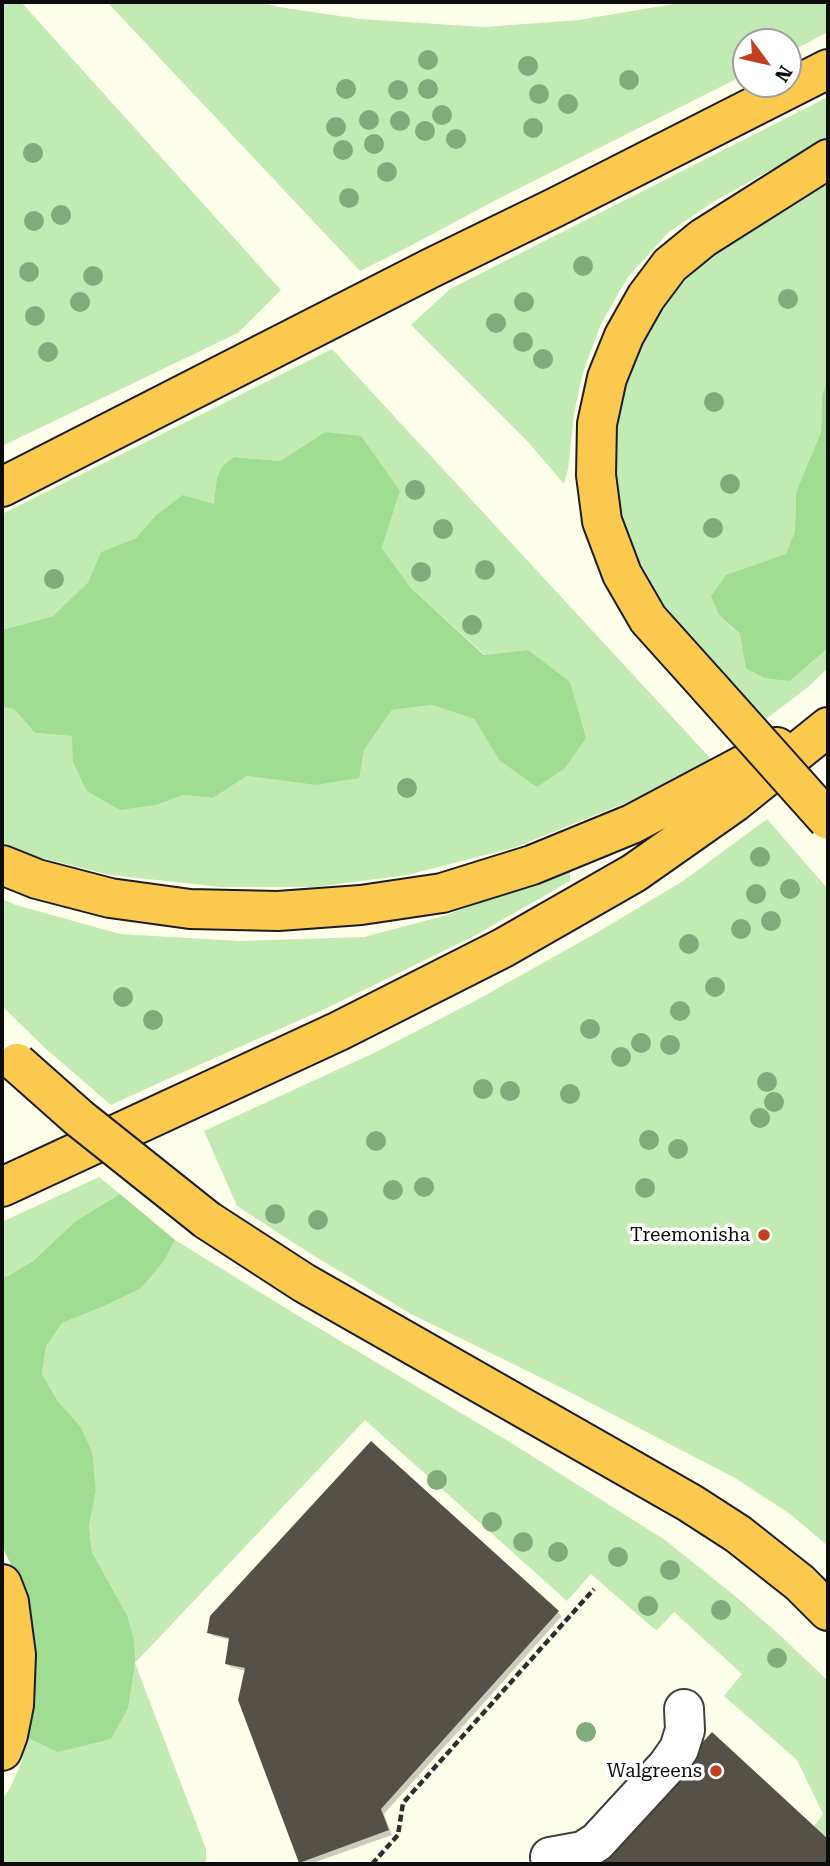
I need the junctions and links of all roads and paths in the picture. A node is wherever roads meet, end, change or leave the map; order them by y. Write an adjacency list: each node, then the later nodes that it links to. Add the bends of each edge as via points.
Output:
1 (828, 69): 3 (highway)
2 (828, 159): 6 (highway, bridge, via 703,238 670,265 646,297 607,378 597,424 596,475 602,521 622,574 648,619)
3 (2, 487)
4 (828, 719): 7 (highway, via 632,824 532,865 442,892 361,905 278,911 190,909 110,898)
5 (828, 727): 9 (highway, via 735,802 634,873 503,948 339,1031)
6 (828, 820)
7 (2, 865)
8 (9, 1056): 12 (highway, bridge, via 207,1220 316,1290 690,1503 738,1534)
9 (2, 1187)
10 (2, 1584): 14 (highway, via 16,1655 14,1705)
11 (594, 1589): 16 (path, via 403,1803 398,1835)
12 (828, 1611)
13 (684, 1709): 15 (lane, via 680,1749 667,1766 597,1842 583,1851)
14 (2, 1751)
15 (550, 1857)
16 (372, 1864)

